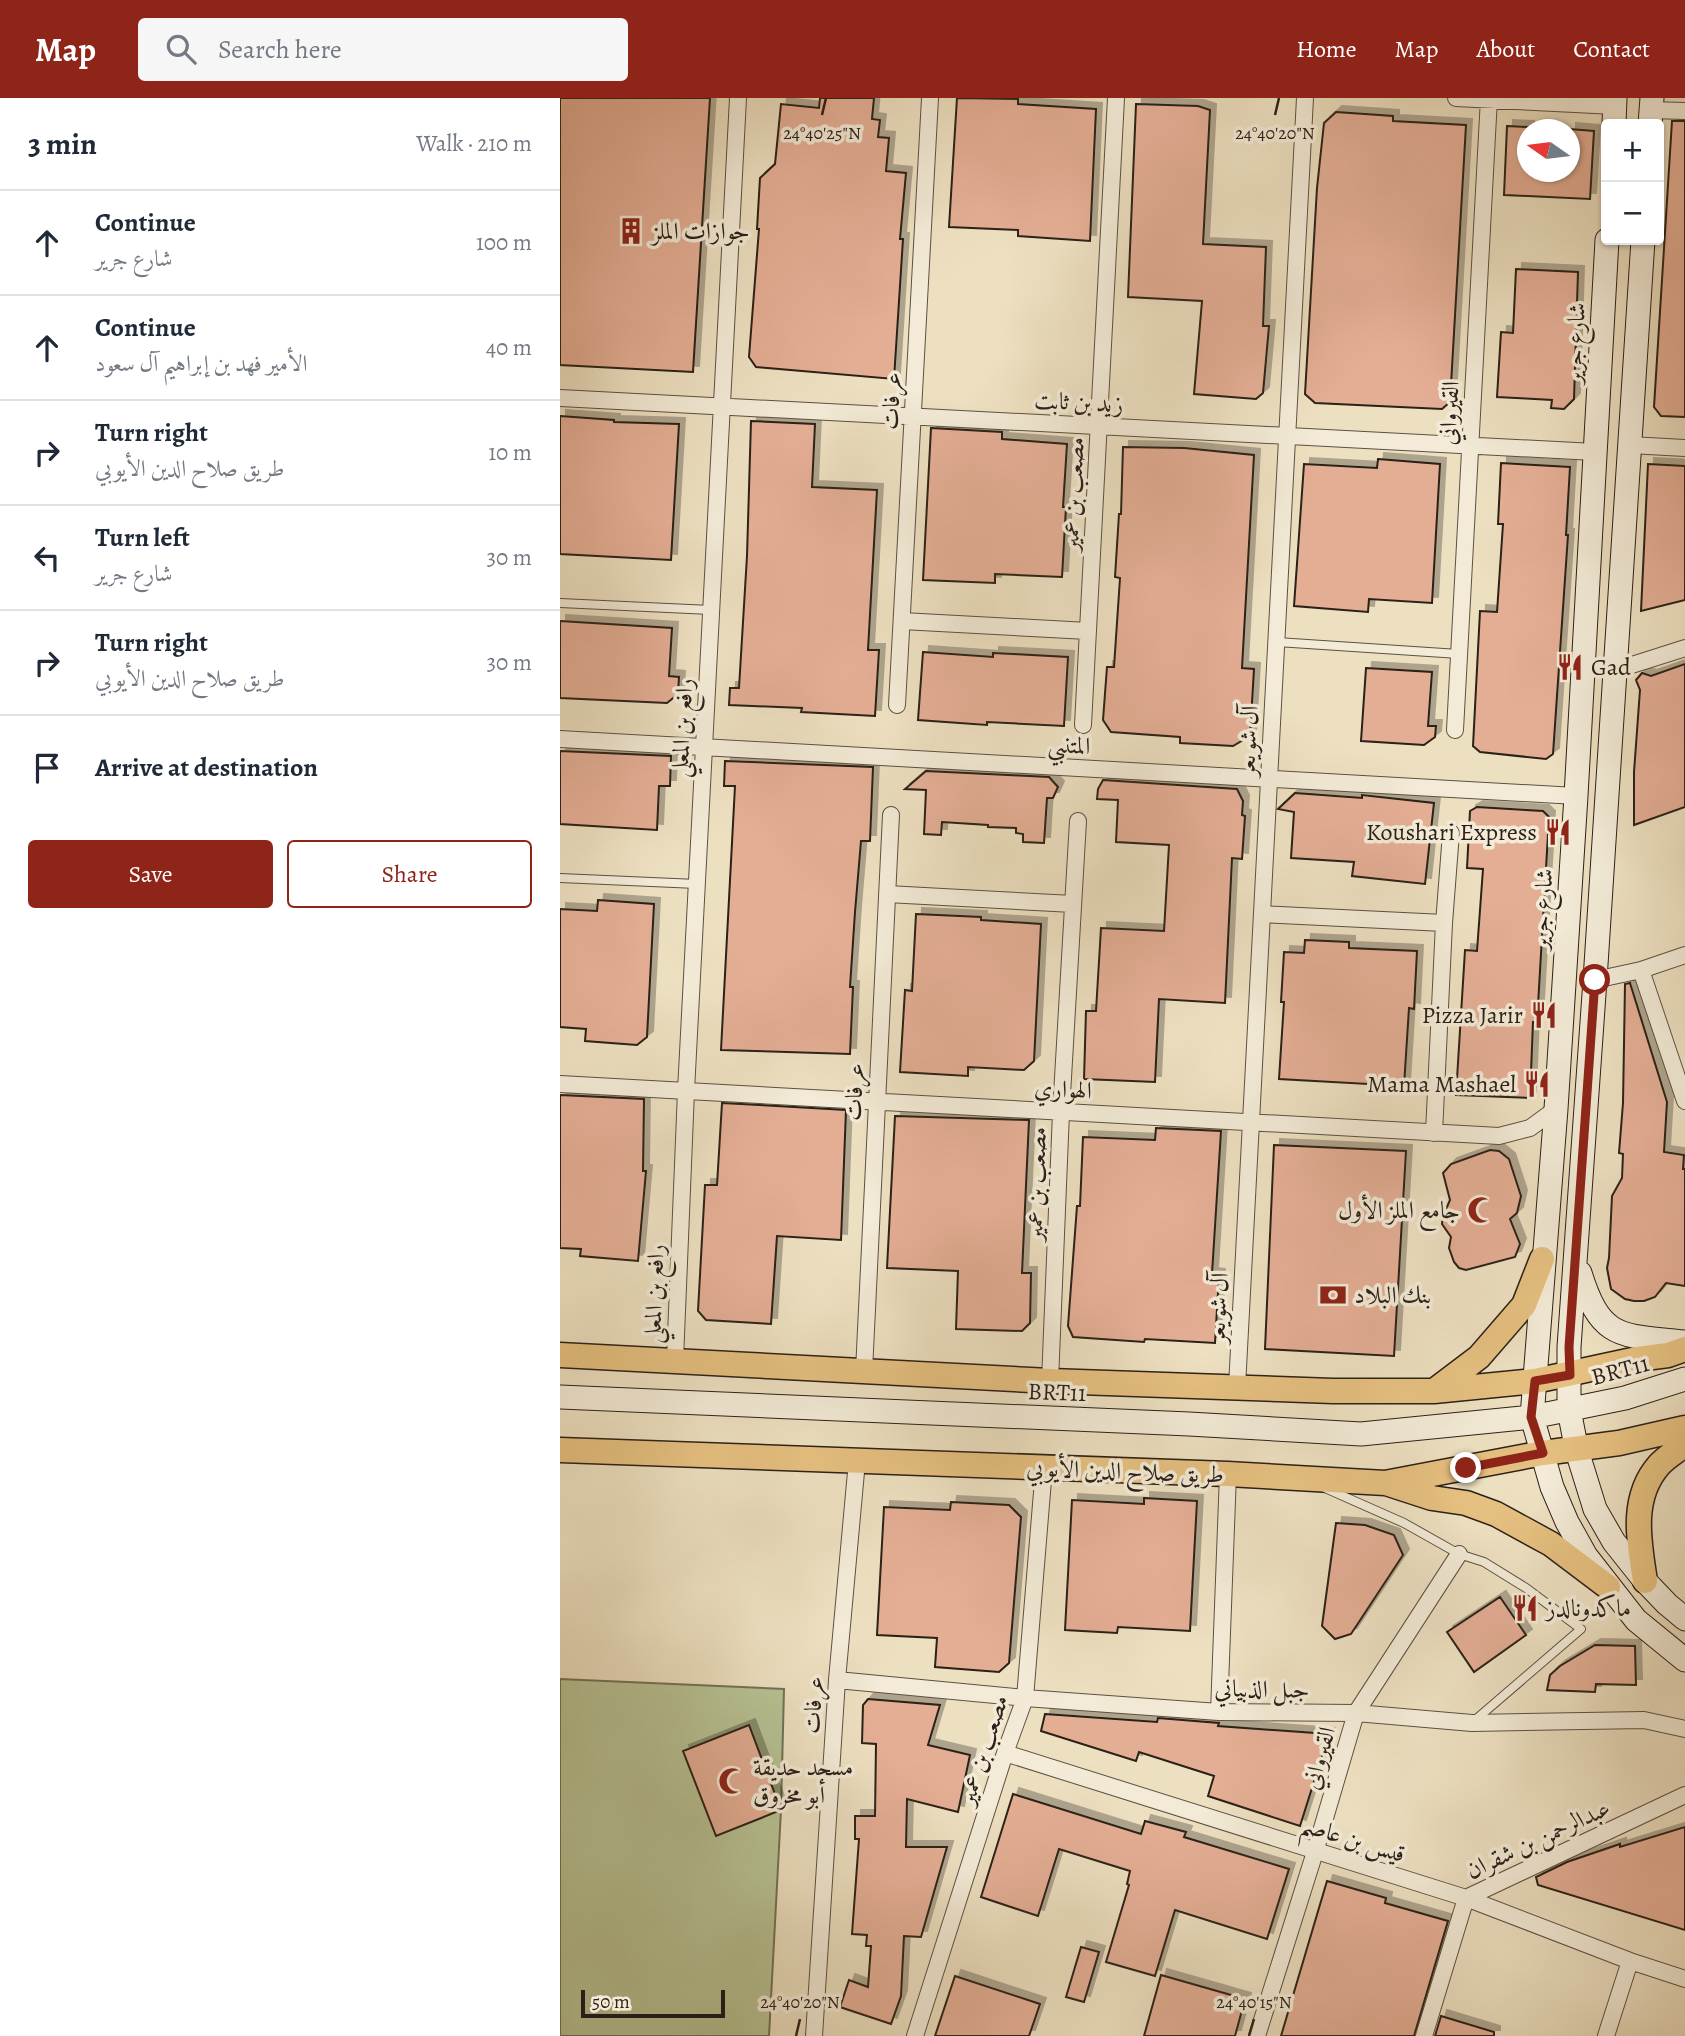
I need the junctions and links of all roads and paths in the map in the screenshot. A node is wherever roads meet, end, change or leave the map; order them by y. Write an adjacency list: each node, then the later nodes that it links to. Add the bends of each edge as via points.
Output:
1 (738, 98): 13 (street, رافع بن المعلي)
2 (930, 98): 14 (street, عرفات)
3 (1116, 98): 15 (street, مصعب بن عمير)
4 (1305, 98): 16 (street, آل شويعر)
5 (1456, 98): 6 (street)
6 (1489, 99): 7 (street); 17 (street, القيرواني)
7 (1615, 109)
8 (1651, 111): 9 (street)
9 (1685, 111)
10 (1607, 245): 20 (main road, شارع جرير)
11 (1643, 245): 18 (main road)
12 (560, 398): 13 (street, زيد بن ثابت)
13 (722, 407): 14 (street, زيد بن ثابت); 22 (street, رافع بن المعلي)
14 (913, 416): 15 (street, زيد بن ثابت); 23 (street, عرفات)
15 (1099, 426): 16 (street, زيد بن ثابت); 24 (street, مصعب بن عمير)
16 (1287, 436): 17 (street, زيد بن ثابت); 25 (street, آل شويعر)
17 (1470, 445): 20 (street, زيد بن ثابت); 27 (street, القيرواني)
18 (1630, 445): 19 (street); 28 (main road)
19 (1685, 448)
20 (1595, 452): 35 (main road, شارع جرير)
21 (560, 603): 22 (lane)
22 (711, 610): 33 (street, رافع بن المعلي)
23 (902, 621): 24 (street); 29 (street, عرفات)
24 (1088, 631): 30 (street, مصعب بن عمير)
25 (1276, 642): 27 (lane); 34 (street, آل شويعر)
26 (1685, 648): 28 (street)
27 (1459, 654): 31 (street, القيرواني)
28 (1616, 670): 47 (main road)
29 (897, 705)
30 (1083, 725)
31 (1455, 730)
32 (560, 739): 33 (street, المتنبي)
33 (704, 747): 34 (street, المتنبي); 40 (street, رافع بن المعلي)
34 (1269, 779): 35 (street, المتنبي); 43 (street, آل شويعر)
35 (1576, 796): 52 (main road, شارع جرير)
36 (891, 815): 41 (street, عرفات)
37 (1078, 821): 42 (street, مصعب بن عمير)
38 (1451, 833): 44 (street)
39 (560, 878): 40 (lane)
40 (697, 884): 49 (street, رافع بن المعلي)
41 (887, 894): 42 (street); 51 (street, عرفات)
42 (1073, 904): 53 (street, مصعب بن عمير)
43 (1262, 914): 44 (street); 54 (street, آل شويعر)
44 (1444, 923): 55 (street)
45 (1685, 955): 46 (street)
46 (1641, 970): 47 (street); 50 (street)
47 (1595, 980): 57 (main road)
48 (560, 1084): 49 (street, الهواري)
49 (686, 1091): 51 (street, الهواري); 61 (street, رافع بن المعلي)
50 (1685, 1101)
51 (876, 1102): 53 (street, الهواري); 62 (street, عرفات)
52 (1556, 1109): 55 (street, الهواري, via 1540,1123 1510,1135); 56 (main road, شارع جرير)
53 (1061, 1112): 54 (street, الهواري); 65 (street, مصعب بن عمير)
54 (1251, 1123): 55 (street, الهواري); 67 (street, آل شويعر)
55 (1434, 1133)
56 (1542, 1259): 66 (main road, شارع جرير); 68 (main road, via 1524,1305 1479,1357)
57 (1576, 1262): 58 (main road, via 1588,1300 1604,1322 1628,1335); 63 (main road)
58 (1685, 1342)
59 (1685, 1349): 63 (main road)
60 (560, 1355): 61 (main road)
61 (675, 1360): 62 (main road)
62 (864, 1371): 65 (main road)
63 (1570, 1375): 66 (main road); 70 (main road)
64 (1685, 1378): 70 (main road, BRT11, via 1625,1398)
65 (1050, 1381): 67 (main road)
66 (1535, 1381): 68 (main road); 70 (main road, شارع جرير)
67 (1237, 1387): 68 (main road)
68 (1434, 1391)
69 (560, 1397): 70 (main road, BRT11, via 1361,1434)
70 (1551, 1413): 74 (main road); 75 (main road, شارع جرير)
71 (1685, 1428): 74 (main road, طريق صلاح الدين الأيوبي)
72 (1685, 1444): 82 (main road, via 1660,1463 1641,1502 1638,1530)
73 (560, 1450): 76 (main road, طريق صلاح الدين الأيوبي)
74 (1577, 1451): 75 (main road, طريق صلاح الدين الأيوبي); 82 (main road, via 1595,1509)
75 (1543, 1453): 80 (main road, طريق صلاح الدين الأيوبي); 83 (main road, شارع جرير, via 1567,1522)
76 (857, 1461): 77 (main road, طريق صلاح الدين الأيوبي); 86 (street, عرفات)
77 (1044, 1468): 78 (main road, طريق صلاح الدين الأيوبي); 87 (street, مصعب بن عمير)
78 (1228, 1474): 79 (main road, طريق صلاح الدين الأيوبي); 88 (street)
79 (1306, 1479): 80 (main road, طريق صلاح الدين الأيوبي); 81 (lane, via 1404,1523)
80 (1385, 1483): 83 (main road, via 1496,1514 1551,1544)
81 (1459, 1554): 89 (street, القيرواني); 90 (lane, via 1498,1570 1581,1629)
82 (1645, 1581): 84 (main road)
83 (1608, 1587): 85 (main road, شارع جرير, via 1636,1620)
84 (1685, 1619)
85 (1685, 1660)
86 (837, 1680): 87 (street, جبل الذبياني); 98 (street, عرفات)
87 (1025, 1698): 88 (street, جبل الذبياني); 92 (street, مصعب بن عمير)
88 (1219, 1712): 89 (street, جبل الذبياني)
89 (1356, 1713): 90 (street, جبل الذبياني); 94 (street, القيرواني)
90 (1472, 1723): 91 (street, جبل الذبياني, via 1644,1720)
91 (1685, 1729)
92 (1005, 1754): 94 (street, قيس بن عاصم); 99 (street, مصعب بن عمير)
93 (1685, 1795): 95 (street, عبدالرحمن بن شقران)
94 (1315, 1852): 95 (street, قيس بن عاصم); 100 (street, القيرواني)
95 (1466, 1898): 96 (street, قيس بن عاصم); 101 (street, عبدالرحمن بن شقران)
96 (1629, 1961): 97 (street, قيس بن عاصم); 102 (street)
97 (1685, 1979)
98 (814, 2036)
99 (915, 2036)
100 (1257, 2036)
101 (1424, 2036)
102 (1606, 2036)

